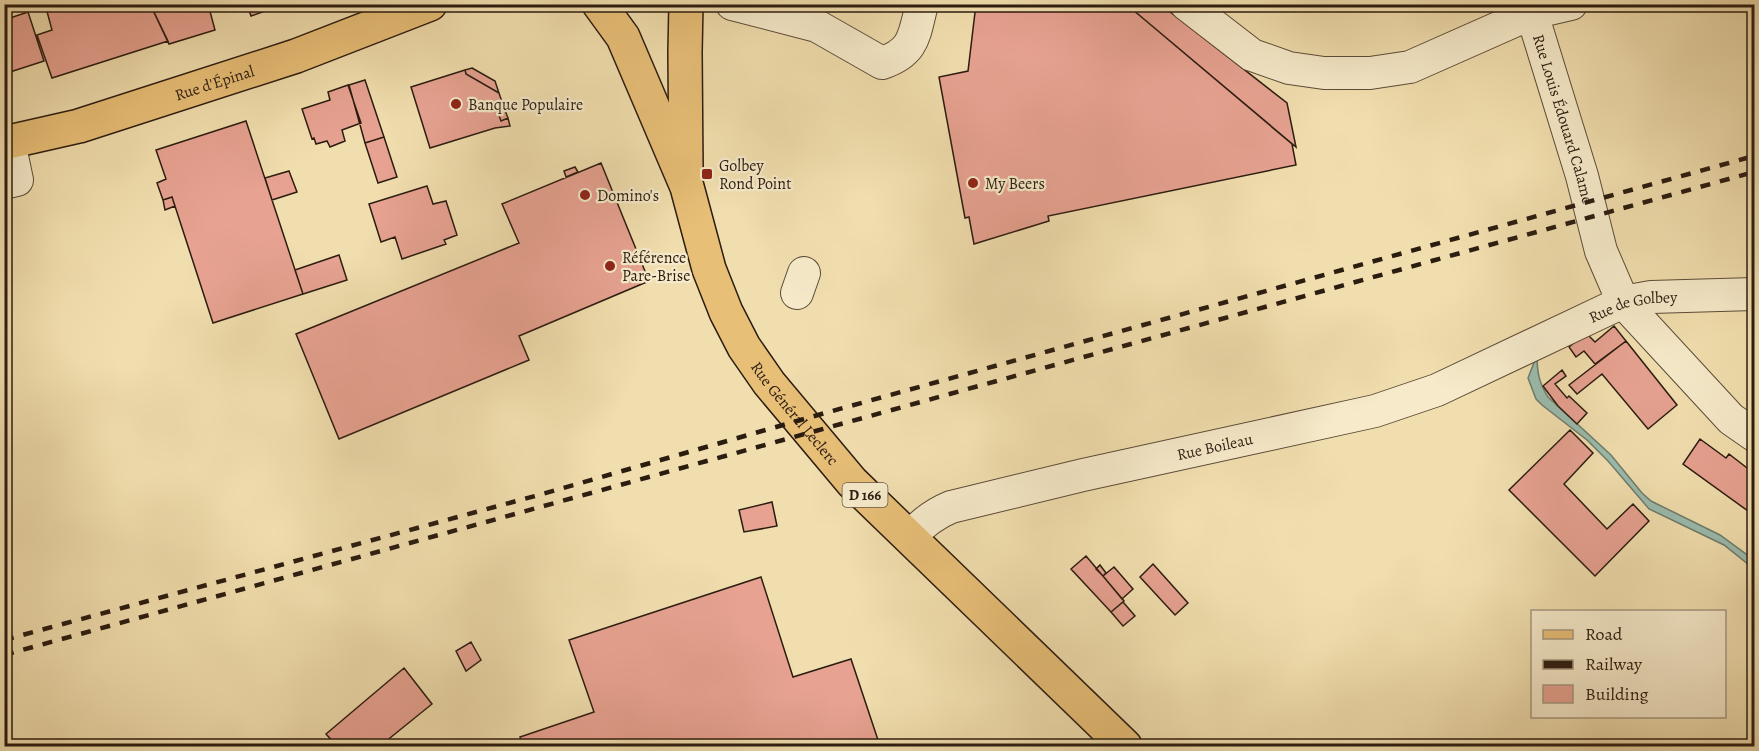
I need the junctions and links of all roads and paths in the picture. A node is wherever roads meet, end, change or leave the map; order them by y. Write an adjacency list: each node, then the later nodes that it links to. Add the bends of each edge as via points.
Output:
1 (456, 4): 8 (main road, Rue d'Épinal)
2 (686, 4): 13 (main road, Rue Général Leclerc / D 166)
3 (732, 4): 10 (street)
4 (922, 4): 10 (street, via 912,44 898,58 882,63)
5 (1186, 4): 9 (street, Rue Louis Édouard Calame, via 1252,55 1290,68 1324,73 1370,73 1410,67)
6 (1571, 4): 9 (street)
7 (602, 5): 13 (main road, Rue Général Leclerc / D 166, via 622,37)
8 (426, 7): 11 (main road, Rue d'Épinal, via 296,56 79,126)
9 (1531, 9): 15 (street, Rue Louis Édouard Calame, via 1601,251)
10 (820, 15)
11 (7, 142): 12 (street, via 17,180)
12 (4, 183)
13 (687, 187): 18 (main road, Rue Général Leclerc / D 166, via 709,269 744,347 852,482)
14 (1755, 294): 15 (street, Rue de Golbey, via 1652,297)
15 (1623, 302): 16 (street, Rue de Golbey); 17 (street, Rue Louis Édouard Calame, via 1731,419)
16 (1521, 349): 18 (street, Rue Boileau, via 1437,390 1375,411 951,507 938,512)
17 (1755, 435)
18 (910, 537): 19 (main road, Rue Général Leclerc / D 166)
19 (1125, 747)

